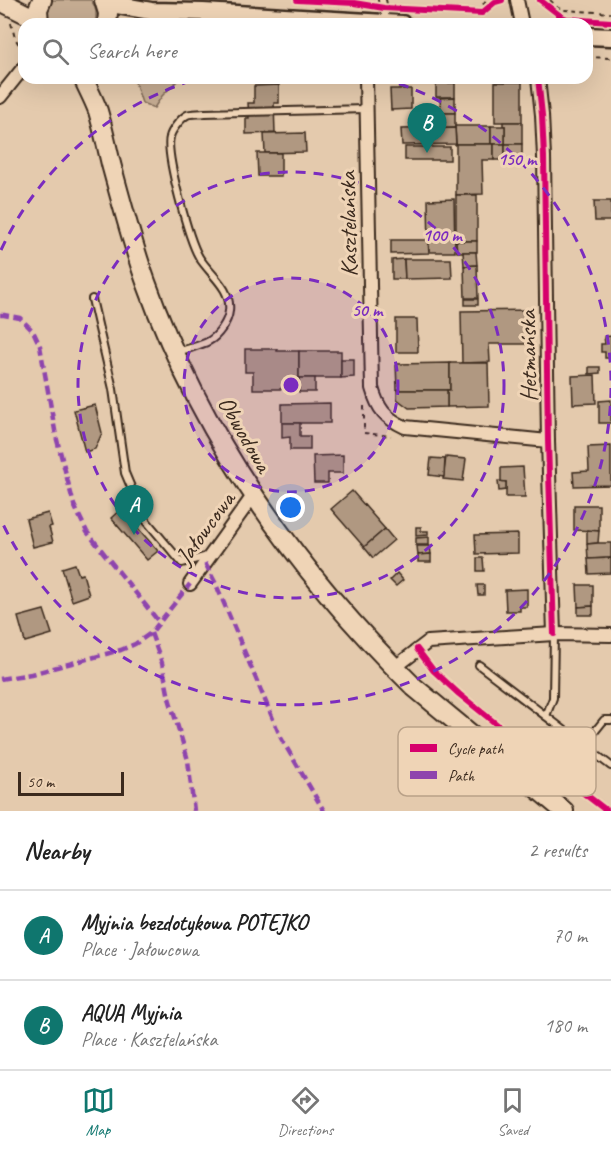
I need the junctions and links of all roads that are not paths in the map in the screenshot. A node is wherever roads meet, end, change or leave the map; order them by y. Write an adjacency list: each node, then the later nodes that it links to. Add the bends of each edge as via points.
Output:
1 (42, 0): 8 (main road)
2 (382, 0): 12 (lane)
3 (517, 0): 13 (street)
4 (0, 1): 7 (main road)
5 (105, 2): 6 (street); 9 (main road)
6 (151, 11): 10 (street); 11 (street)
7 (31, 18)
8 (38, 18)
9 (108, 18)
10 (126, 18)
11 (291, 18)
12 (392, 18)
13 (521, 18)
14 (593, 36): 15 (street)
15 (611, 37)
16 (18, 72): 17 (street)
17 (5, 82): 22 (street)
18 (86, 84): 24 (main road, Obwodowa)
19 (95, 84): 24 (main road, Obwodowa)
20 (366, 84): 23 (street, Kasztelańska)
21 (539, 84): 27 (street, Hetmańska, via 544,157)
22 (0, 97)
23 (366, 109): 26 (lane, via 205,113 187,115 175,127 169,151 187,228 199,258 227,294 230,309 222,327 209,340); 27 (street, Kasztelańska, via 372,388 376,400 392,421 405,427)
24 (98, 112): 26 (main road, Obwodowa, via 146,283)
25 (92, 299): 29 (lane, via 113,389 125,473 144,518 182,563)
26 (175, 353): 28 (main road, Obwodowa, via 224,450)
27 (548, 441): 31 (street, Hetmańska)
28 (253, 496): 29 (street, Jałowcowa); 34 (main road, Obwodowa, via 326,594)
29 (211, 555): 30 (street, Jałowcowa)
30 (190, 584)
31 (554, 634): 32 (street); 34 (street, via 428,642); 35 (lane, via 553,698)
32 (611, 635)
33 (479, 665): 35 (lane)
34 (394, 668): 37 (main road, Obwodowa)
35 (546, 716): 38 (lane)
36 (611, 720): 39 (lane, via 604,720)
37 (463, 727)
38 (560, 727)
39 (596, 730)
40 (596, 754): 41 (lane)
41 (611, 766)
42 (546, 796): 43 (main road, Obwodowa)
43 (564, 811)

